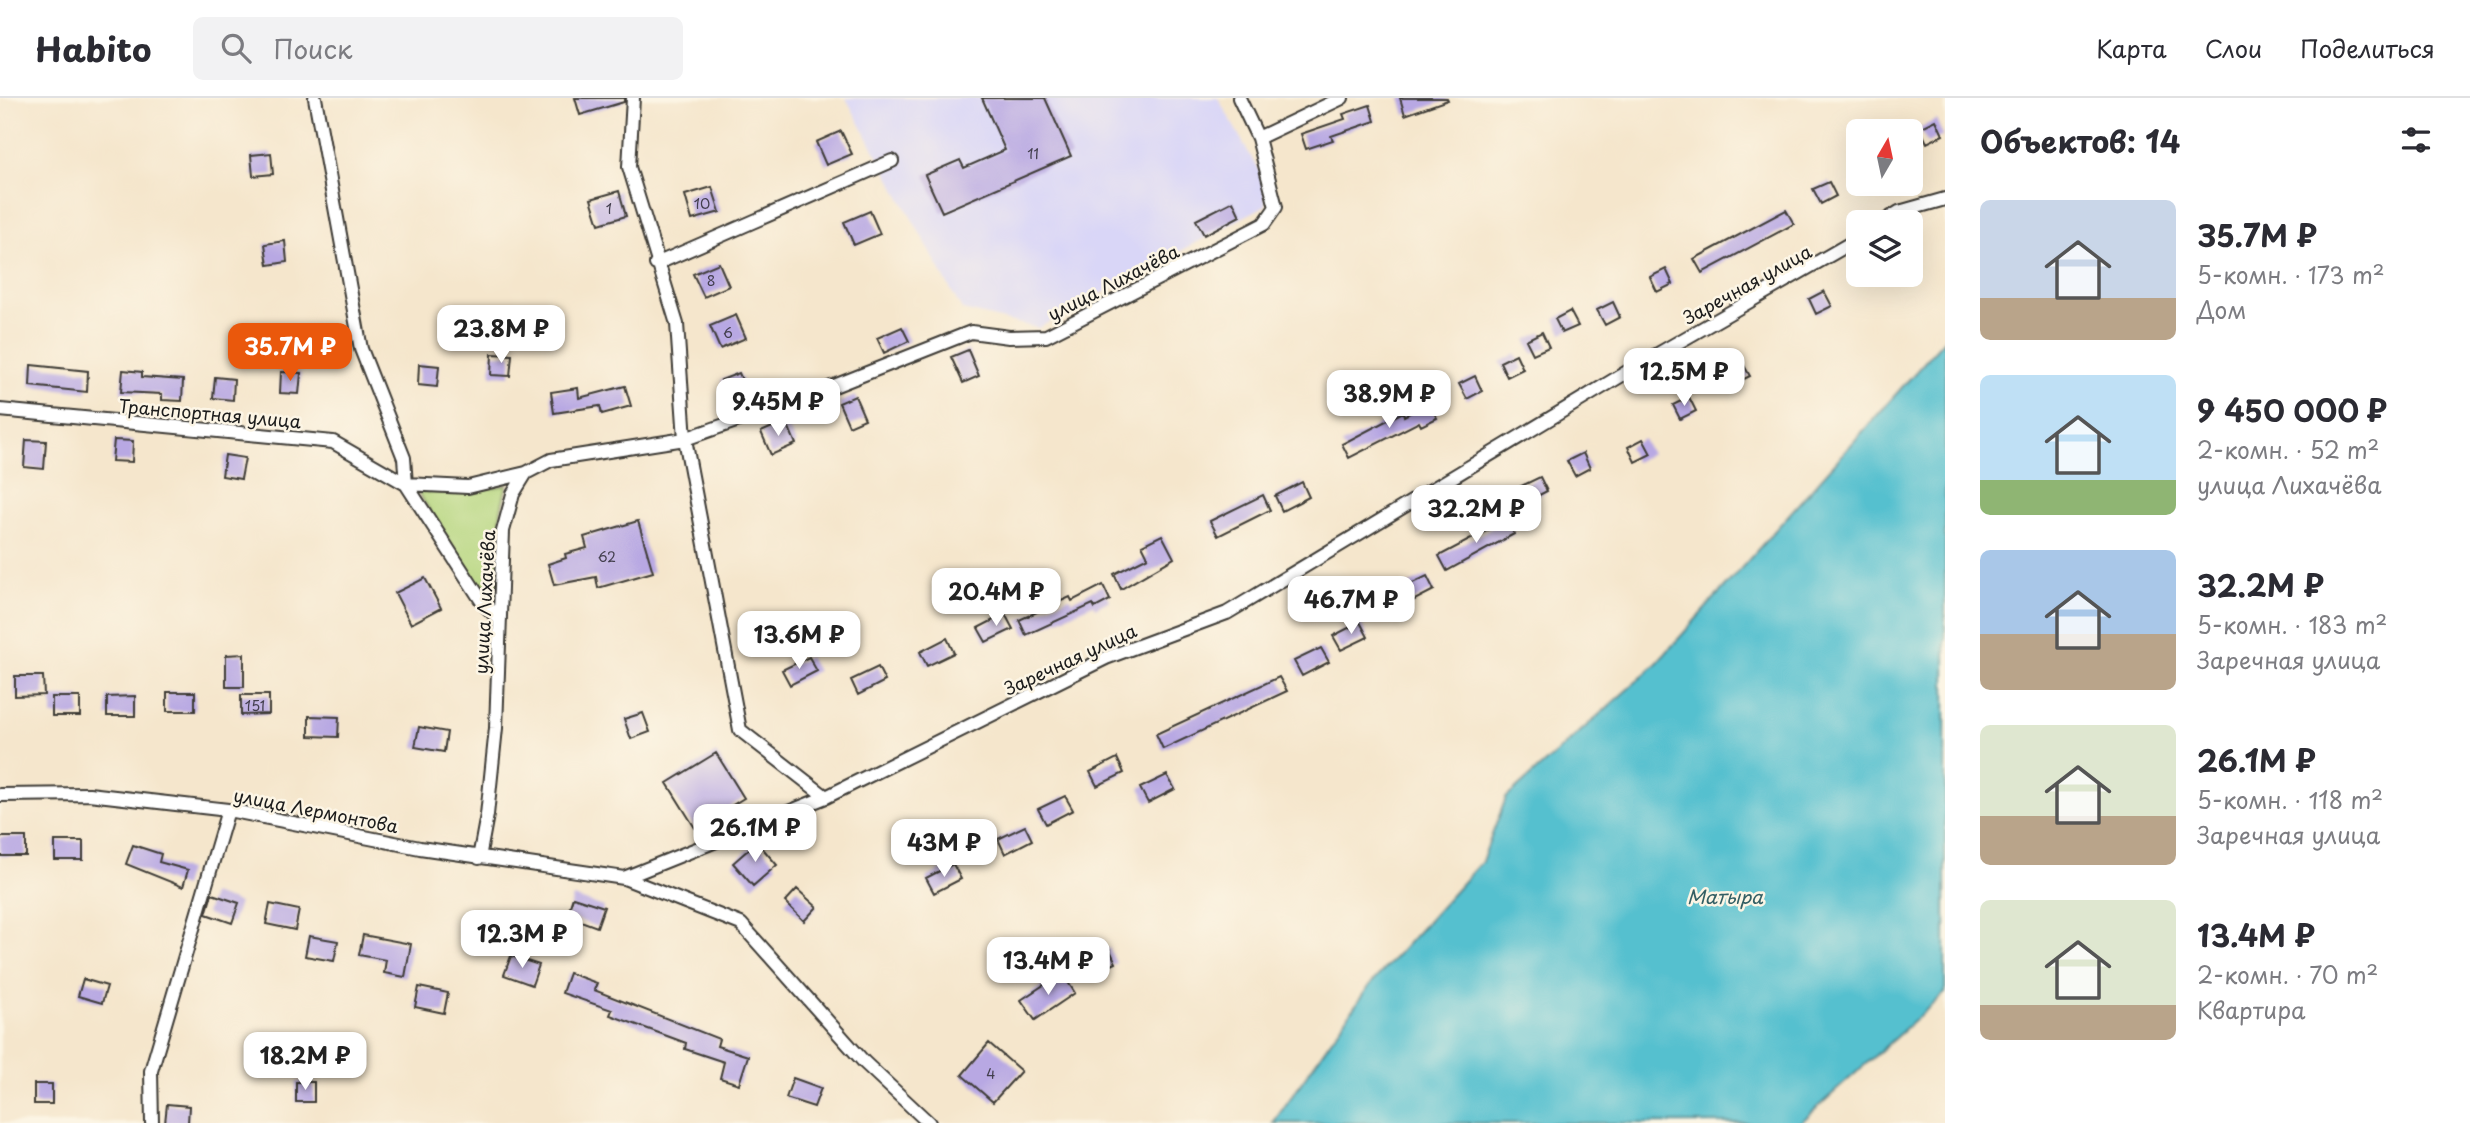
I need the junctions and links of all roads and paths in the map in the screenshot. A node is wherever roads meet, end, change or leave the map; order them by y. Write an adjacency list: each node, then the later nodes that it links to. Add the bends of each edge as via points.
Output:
1 (315, 98): 14 (street, Транспортная улица, via 361,349 404,458)
2 (633, 98): 10 (street, via 629,167)
3 (1239, 98): 5 (street, улица Лихачёва)
4 (1342, 98): 5 (street)
5 (1258, 138): 12 (street, улица Лихачёва, via 1276,207 1264,224 1046,336 971,332)
6 (892, 162): 10 (street)
7 (1945, 200): 8 (street)
8 (1907, 210)
9 (1846, 246): 17 (street, Заречная улица, via 1227,613 1106,658)
10 (656, 264): 12 (street, via 677,324)
11 (0, 410): 14 (street, Транспортная улица, via 333,442)
12 (685, 439): 13 (street, улица Лихачёва, via 551,460); 17 (street, via 740,730)
13 (526, 473): 14 (street, Транспортная улица, via 468,487); 15 (street, улица Лихачёва, via 513,494 503,531)
14 (406, 484): 15 (street, Транспортная улица, via 483,603)
15 (500, 620): 19 (street, улица Лихачёва, via 496,728)
16 (0, 796): 18 (street, улица Лермонтова, via 89,794)
17 (826, 797): 20 (street, Заречная улица)
18 (228, 810): 19 (street, улица Лермонтова); 21 (street, via 152,1071)
19 (479, 858): 20 (street, улица Лермонтова)
20 (624, 878): 22 (street, via 741,924 864,1062)
21 (152, 1123)
22 (929, 1123)

